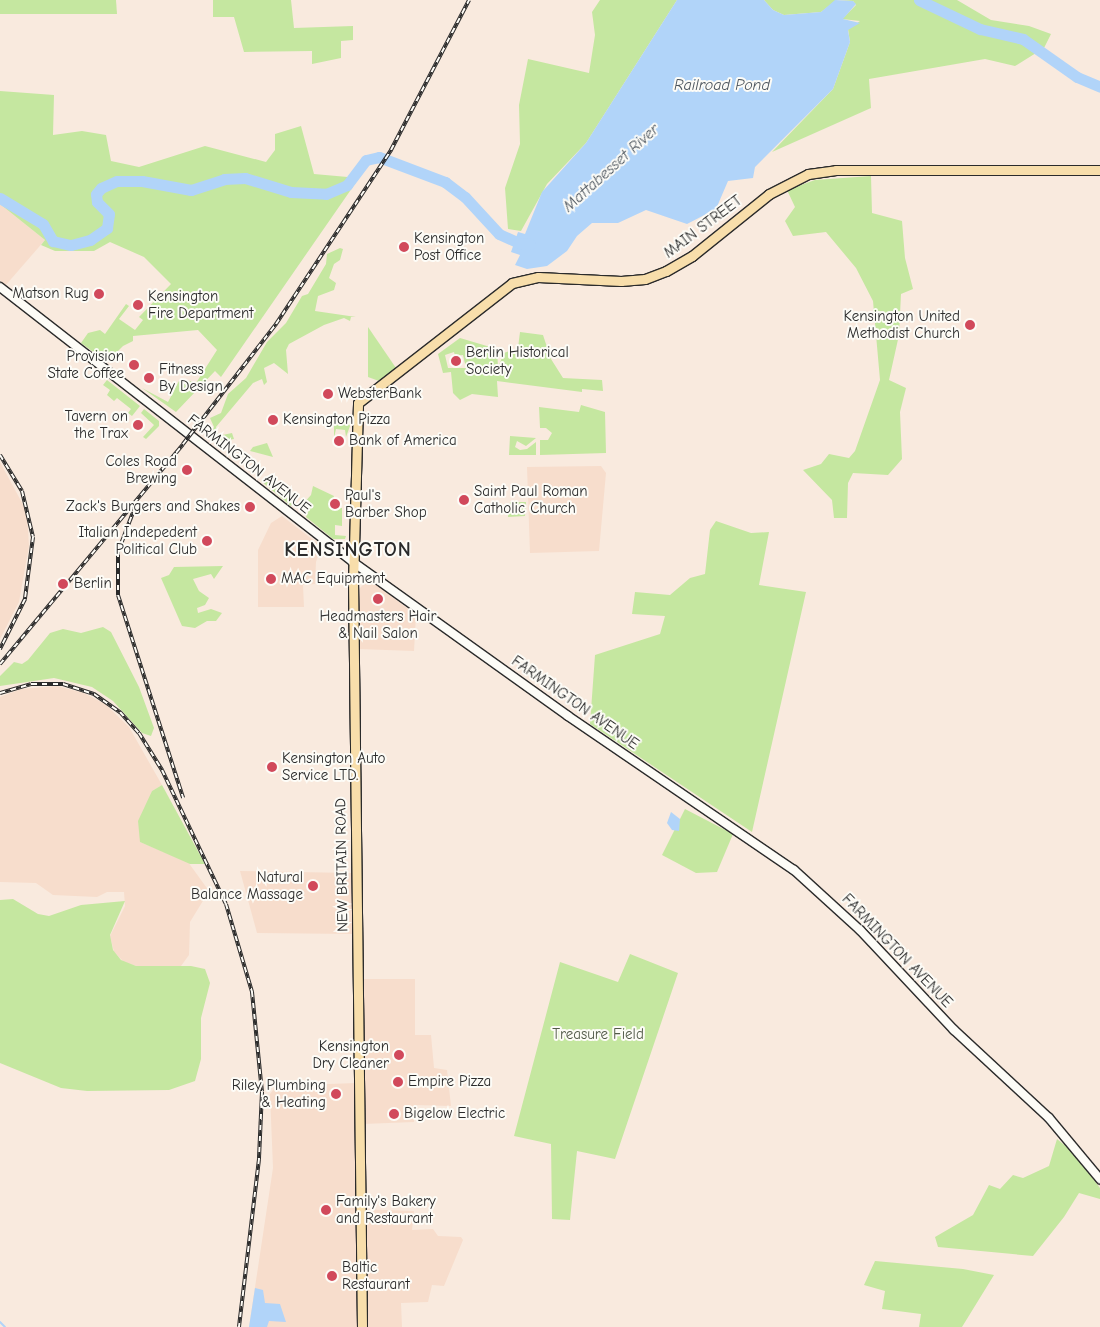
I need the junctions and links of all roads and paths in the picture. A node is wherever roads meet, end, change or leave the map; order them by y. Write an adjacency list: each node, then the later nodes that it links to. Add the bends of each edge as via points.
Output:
1 (1100, 170): 3 (main road, MAIN STREET, via 836,170 808,174 769,194 692,256 645,279 538,278 512,282)
2 (0, 287): 4 (main road, FARMINGTON AVENUE)
3 (358, 403): 4 (main road, NEW BRITAIN ROAD)
4 (353, 562): 5 (main road, FARMINGTON AVENUE, via 568,716 794,870 860,930 954,1030 1048,1118); 6 (main road, NEW BRITAIN ROAD)
5 (1100, 1179)
6 (362, 1327)

